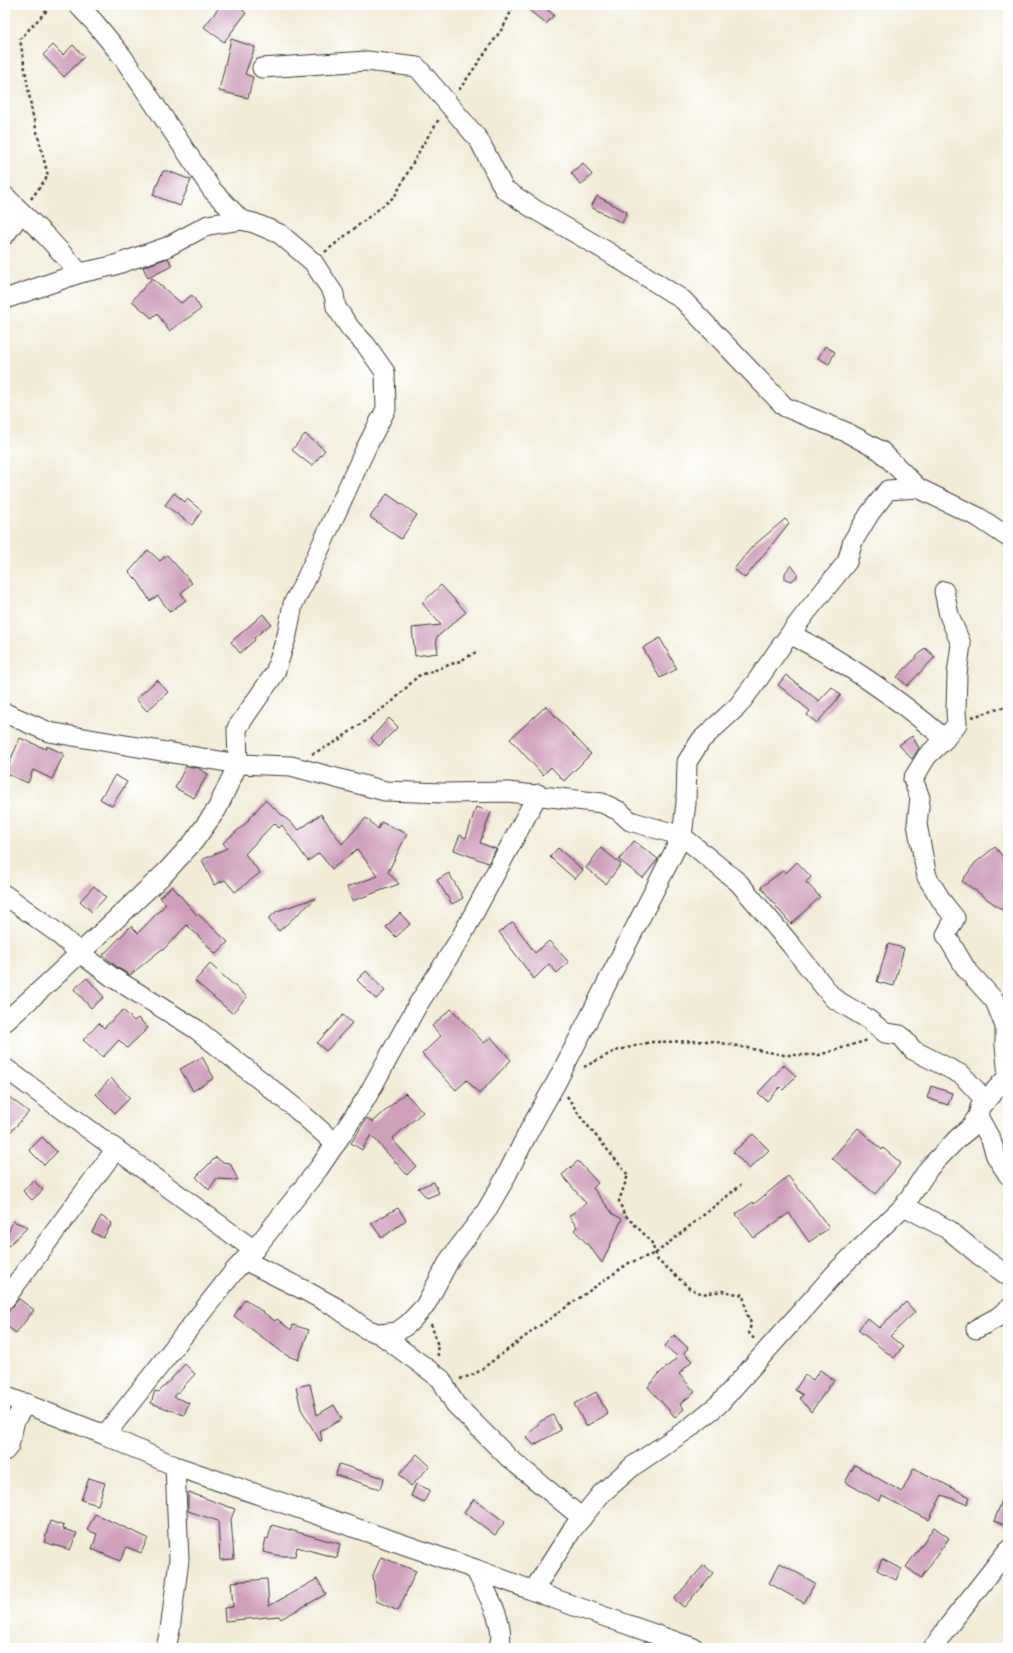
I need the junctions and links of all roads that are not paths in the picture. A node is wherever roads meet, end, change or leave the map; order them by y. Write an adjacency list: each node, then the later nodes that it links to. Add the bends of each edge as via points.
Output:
1 (78, 5): 3 (street, via 122,56)
2 (262, 68): 11 (street, via 367,61 417,67 479,140 504,189 684,300 785,407 846,432 881,451)
3 (212, 190): 6 (street); 7 (street)
4 (5, 196): 5 (street)
5 (21, 213): 8 (street); 9 (street)
6 (241, 220): 7 (street); 17 (street, via 280,234 313,262 334,294 339,312 385,372 386,409 293,604 287,635 275,673 238,728)
7 (208, 225): 9 (street, via 167,247 112,266)
8 (5, 235)
9 (80, 273): 10 (street)
10 (5, 298)
11 (918, 488): 12 (street, via 978,517); 14 (street, via 888,490 853,541 847,562)
12 (1008, 537)
13 (944, 591): 16 (street, via 949,615 961,644 957,674 957,724)
14 (790, 634): 16 (street, via 821,649 862,675); 19 (street, via 738,706 701,740 687,762)
15 (5, 713): 17 (street, via 49,732)
16 (945, 739): 24 (street, via 927,756 913,779 920,798 917,824 927,877 943,904 955,918 946,935 966,968 995,1001 1005,1026)
17 (238, 764): 18 (street, via 291,766 385,791); 21 (street, via 217,809 194,841 166,872)
18 (538, 794): 19 (street, via 602,803 619,811 630,821); 26 (street, via 460,940 417,1006 365,1100)
19 (682, 836): 25 (street, via 739,883 833,998 868,1019 885,1033 900,1035 913,1050 962,1075); 35 (street, via 557,1081 485,1213 450,1259 425,1306 397,1332)
20 (5, 895): 21 (street)
21 (80, 953): 22 (street); 26 (street, via 112,977 196,1030 294,1107)
22 (5, 1022)
23 (5, 1068): 27 (street)
24 (1008, 1076): 25 (street)
25 (982, 1109): 28 (street, via 996,1156); 29 (street, via 969,1129 929,1168)
26 (336, 1144): 30 (street)
27 (116, 1149): 30 (street); 32 (street)
28 (1008, 1175)
29 (904, 1206): 31 (street, via 949,1230); 41 (street, via 840,1268 719,1404 688,1429 633,1466 601,1494)
30 (249, 1255): 35 (street, via 337,1308 366,1329); 38 (street, via 234,1270)
31 (1008, 1276)
32 (5, 1299)
33 (1008, 1309): 34 (street)
34 (976, 1329)
35 (380, 1334): 41 (street, via 441,1379 455,1404 509,1458)
36 (5, 1396): 37 (street)
37 (26, 1404): 38 (street); 39 (street, via 15,1420 9,1446)
38 (105, 1435): 40 (street)
39 (5, 1452)
40 (175, 1466): 43 (street); 46 (street, via 179,1560)
41 (582, 1518): 44 (street)
42 (1008, 1550): 48 (street)
43 (475, 1569): 44 (street); 45 (street, via 498,1616)
44 (533, 1591): 47 (street)
45 (502, 1646)
46 (166, 1648)
47 (694, 1648)
48 (933, 1648)

